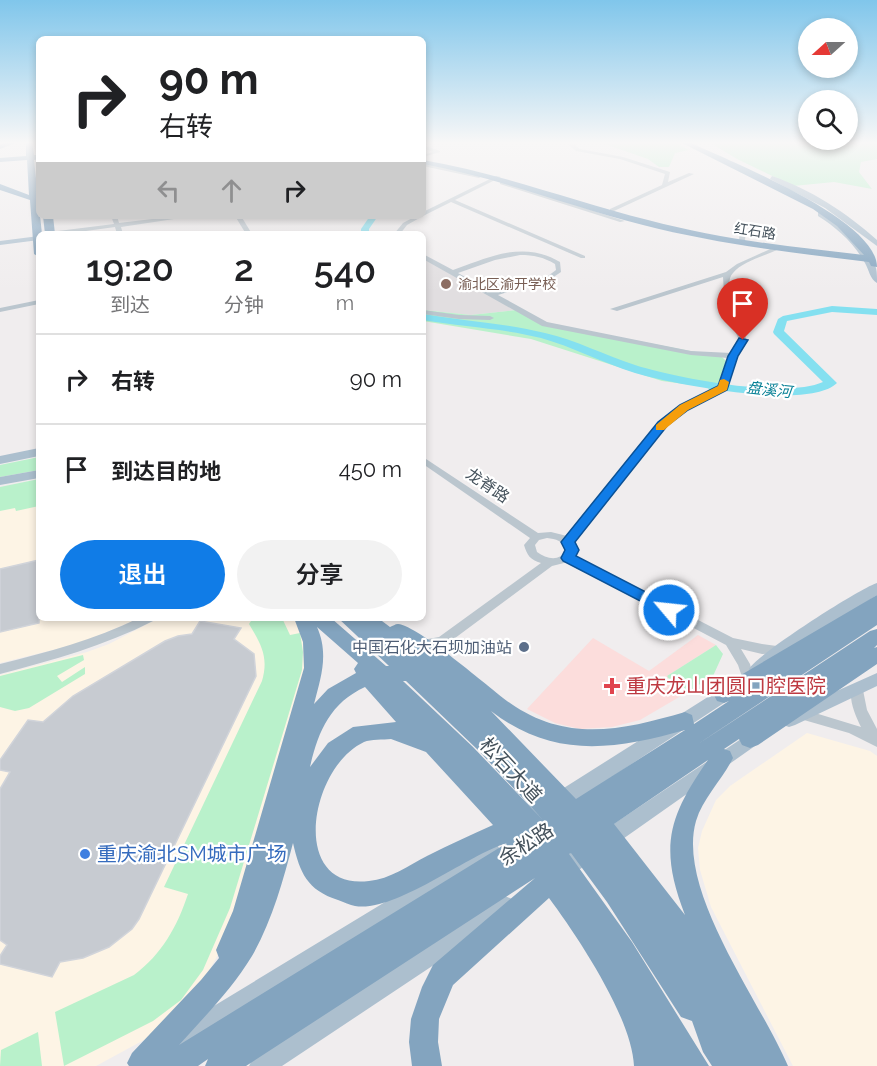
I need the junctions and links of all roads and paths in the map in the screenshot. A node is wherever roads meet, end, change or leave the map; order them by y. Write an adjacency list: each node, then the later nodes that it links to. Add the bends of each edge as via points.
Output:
1 (20, 192): 13 (highway)
2 (34, 192): 13 (highway)
3 (467, 192): 14 (street)
4 (536, 192): 21 (street)
5 (542, 192): 31 (highway, 红石路, via 700,236)
6 (556, 192): 15 (highway, 红石路)
7 (651, 192): 15 (street)
8 (783, 192): 23 (main road)
9 (792, 192): 12 (highway)
10 (793, 192): 12 (highway)
11 (800, 192): 30 (main road, via 827,205)
12 (797, 194): 34 (highway, via 855,230); 36 (highway, via 849,230)
13 (34, 199): 17 (highway)
14 (450, 200): 16 (street); 33 (street)
15 (612, 210): 32 (highway, 红石路, via 674,227)
16 (426, 213)
17 (36, 218)
18 (115, 219): 22 (street)
19 (166, 219): 22 (street)
20 (414, 219): 26 (street)
21 (622, 221)
22 (118, 225): 24 (street); 25 (street)
23 (842, 230): 29 (main road); 32 (highway, via 855,248 847,252)
24 (73, 231)
25 (119, 231)
26 (399, 231)
27 (36, 237): 28 (main road)
28 (0, 242)
29 (856, 244): 30 (main road, via 869,248); 34 (main road)
30 (877, 245)
31 (777, 248): 34 (highway, 红石路); 38 (street)
32 (828, 251): 34 (highway, 红石路)
33 (583, 257)
34 (873, 257): 39 (main road)
35 (426, 258): 37 (street)
36 (877, 267)
37 (453, 272): 40 (street); 40 (street, via 520,252 550,257 560,268 550,277)
38 (728, 273): 42 (street); 47 (street, via 727,302 743,340)
39 (877, 280)
40 (492, 295): 47 (street, via 553,326 691,353)
41 (36, 303): 44 (street)
42 (614, 309)
43 (36, 310): 44 (street)
44 (0, 312)
45 (426, 312): 46 (street)
46 (490, 318)
47 (733, 356): 54 (street, via 723,388 684,407 663,424)
48 (36, 453): 49 (main road)
49 (0, 460)
50 (426, 462): 53 (street, 龙脊路)
51 (36, 475): 52 (main road)
52 (0, 481)
53 (536, 537): 54 (street, via 553,535); 56 (street, via 529,545 532,554)
54 (568, 542): 55 (street, via 572,550)
55 (568, 558): 56 (street); 67 (street)
56 (550, 562): 69 (street)
57 (877, 588): 70 (main road)
58 (877, 601): 76 (highway)
59 (877, 616): 85 (highway, 余松路)
60 (143, 621): 72 (street, via 107,639)
61 (305, 621): 87 (highway, via 315,649 314,668 245,913)
62 (322, 621): 68 (highway, 松石大道)
63 (350, 621): 88 (highway, 松石大道, via 475,733 566,829 615,892)
64 (369, 621): 97 (highway, via 498,718 591,812 642,878 714,985 730,1018)
65 (379, 621): 69 (highway, via 420,644)
66 (877, 636): 85 (highway, 余松路)
67 (730, 642): 70 (street); 73 (street)
68 (350, 645): 81 (highway, via 374,686); 96 (highway, 松石大道, via 457,744 545,842 593,907)
69 (441, 650): 78 (highway, via 505,711 558,735 624,738)
70 (780, 650): 73 (main road)
71 (877, 654): 79 (highway)
72 (0, 669)
73 (747, 676): 76 (main road)
74 (877, 679): 75 (main road)
75 (857, 689): 77 (main road); 80 (street, via 862,719)
76 (724, 695): 78 (main road)
77 (802, 714): 79 (main road); 80 (street)
78 (685, 720): 83 (main road)
79 (750, 739): 82 (main road)
80 (877, 740)
81 (443, 754): 85 (highway, via 391,730 375,730 343,744 315,780 303,822 303,840 307,860 319,878 336,889 356,894 386,890); 86 (highway, via 529,851)
82 (722, 758): 84 (main road); 98 (highway, via 688,812 682,833 684,869 695,908)
83 (528, 821): 85 (highway)
84 (561, 871): 85 (highway)
85 (464, 898): 89 (main road); 90 (highway, 余松路); 91 (highway, 余松路); 92 (main road); 93 (highway, via 459,958 432,994 424,1019 423,1049)
86 (612, 969): 94 (highway, via 642,1034); 95 (highway)
87 (212, 990): 88 (highway, via 234,961 257,919 309,733 323,707 341,690 363,678 388,673 414,674 439,683 463,700 582,819 656,921); 89 (highway)
88 (724, 1058)
89 (139, 1065)
90 (171, 1066)
91 (220, 1066)
92 (261, 1066)
93 (428, 1066)
94 (649, 1066)
95 (671, 1066)
96 (694, 1066)
97 (743, 1066)
98 (773, 1066)

